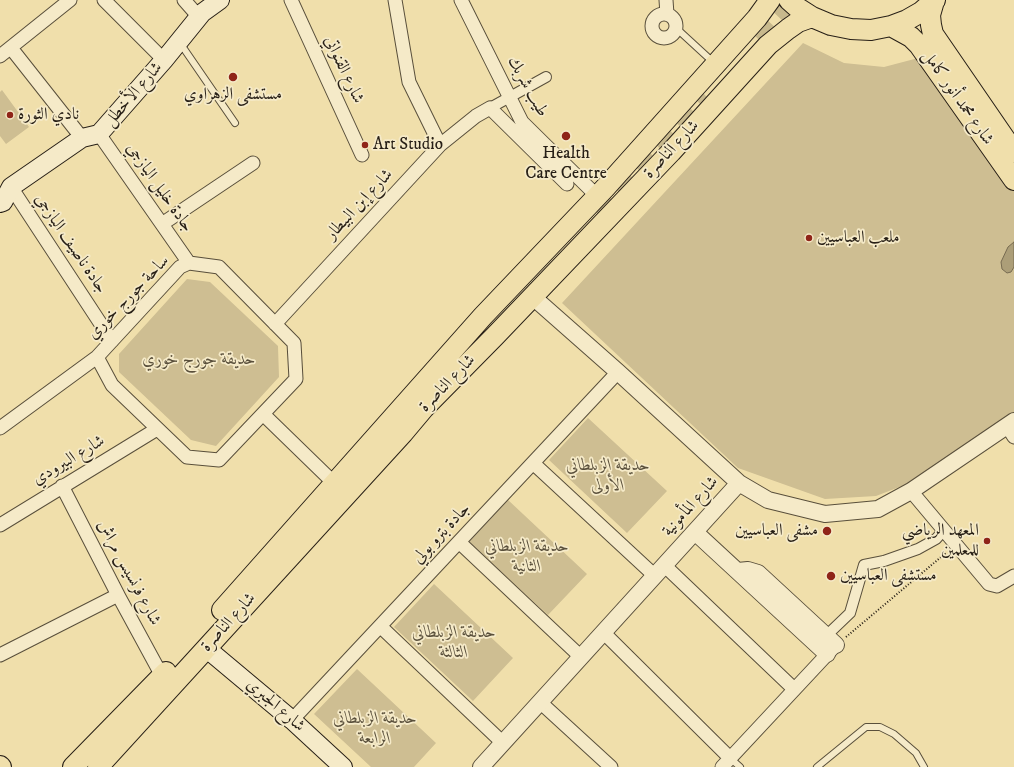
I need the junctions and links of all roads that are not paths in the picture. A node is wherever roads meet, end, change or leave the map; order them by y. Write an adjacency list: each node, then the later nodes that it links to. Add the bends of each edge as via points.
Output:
1 (70, 0): 19 (street)
2 (104, 0): 21 (street)
3 (184, 0): 13 (street)
4 (220, 0): 13 (main road, شارع الأخطل)
5 (291, 0): 30 (street, شارع القنواتي)
6 (394, 0): 28 (street, via 409,82)
7 (461, 0): 24 (street, طيب شربك)
8 (666, 0): 12 (street)
9 (770, 0): 22 (main road, شارع الناصرة)
10 (789, 0): 14 (main road)
11 (934, 0): 15 (main road, via 921,12); 29 (main road, شارع محمد أنور كامل, via 930,15 934,34)
12 (668, 14): 16 (street); 16 (street, via 654,18 651,27 653,33 664,39 672,36)
13 (199, 17): 18 (main road, شارع الأخطل)
14 (812, 17): 15 (main road, via 831,25 851,29 871,30); 43 (main road, شارع الناصرة, via 798,22 768,45 671,152)
15 (891, 26): 32 (main road, شارع محمد أنور كامل, via 919,45)
16 (676, 28): 22 (lane)
17 (755, 36): 35 (main road)
18 (179, 42): 21 (main road, شارع الأخطل); 26 (lane)
19 (11, 48): 20 (street); 27 (street, جادة خليل اليازجي)
20 (0, 56)
21 (164, 60): 27 (main road, شارع الأخطل)
22 (715, 64): 35 (main road, شارع الناصرة)
23 (546, 77): 24 (street)
24 (510, 97): 25 (street); 35 (street, طيب شربك, via 522,122)
25 (490, 108): 28 (street, شارع إبن البيطار); 33 (street)
26 (235, 123)
27 (91, 136): 34 (main road, شارع الأخطل); 36 (street, جادة خليل اليازجي)
28 (440, 145): 39 (street, شارع إبن البيطار)
29 (1013, 148)
30 (362, 155)
31 (253, 163): 36 (street)
32 (1014, 180)
33 (567, 184)
34 (3, 198): 40 (street, جادة ناصيف اليازجي)
35 (599, 199): 43 (main road, via 461,360); 50 (main road, شارع الناصرة, via 483,316)
36 (162, 224): 37 (street, جادة خليل اليازجي)
37 (189, 263): 39 (street, ساحة جورج خوري, via 219,266); 40 (street, ساحة جورج خوري, via 180,267)
38 (533, 297): 42 (street)
39 (275, 324): 44 (street, ساحة جورج خوري, via 294,343 296,379)
40 (112, 340): 41 (street, ساحة جورج خوري)
41 (97, 357): 45 (street); 47 (street, ساحة جورج خوري, via 112,385)
42 (618, 372): 48 (street, جادة بترو بولي); 49 (street)
43 (424, 408): 63 (main road, شارع الناصرة)
44 (263, 414): 47 (street, ساحة جورج خوري, via 219,460 187,457); 50 (street)
45 (0, 428)
46 (1012, 428): 52 (street, شارع المأمونية)
47 (157, 429): 51 (street, شارع البيرودي)
48 (533, 463): 56 (street, جادة بترو بولي); 57 (street)
49 (739, 483): 52 (street, شارع المأمونية, via 768,500 825,514 878,509); 55 (street, شارع المأمونية)
50 (335, 484): 66 (main road, شارع الناصرة)
51 (62, 486): 53 (street, شارع البيرودي); 59 (street, شارع فرنسيس مراش)
52 (911, 491): 54 (street)
53 (0, 525)
54 (944, 531): 58 (street, via 989,584 997,586); 62 (street, via 936,539 918,549 864,565 850,613)
55 (695, 532): 57 (street, شارع المأمونية); 62 (street, via 738,571)
56 (459, 542): 60 (street, جادة بترو بولي); 65 (street)
57 (659, 571): 61 (street, شارع المأمونية); 67 (street)
58 (1014, 576)
59 (118, 595): 64 (street); 66 (street, شارع فرنسيس مراش)
60 (380, 626): 69 (street, جادة بترو بولي); 70 (street)
61 (604, 632): 65 (street, شارع المأمونية); 71 (street)
62 (830, 645): 67 (street)
63 (206, 648): 69 (main road, شارع الجبري); 73 (main road, شارع الناصرة)
64 (0, 655)
65 (581, 657): 68 (street, شارع المأمونية)
66 (162, 676): 72 (main road, شارع الناصرة)
67 (794, 690): 71 (street)
68 (540, 702): 70 (street, شارع المأمونية); 76 (street)
69 (292, 720): 74 (main road, شارع الجبري)
70 (503, 743): 75 (street, شارع المأمونية)
71 (726, 762): 77 (lane)
72 (73, 767)
73 (98, 767)
74 (343, 767)
75 (481, 767)
76 (611, 767)
77 (740, 767)
78 (816, 767): 79 (lane, via 866,727 880,727 894,734 916,753)
79 (924, 767)

